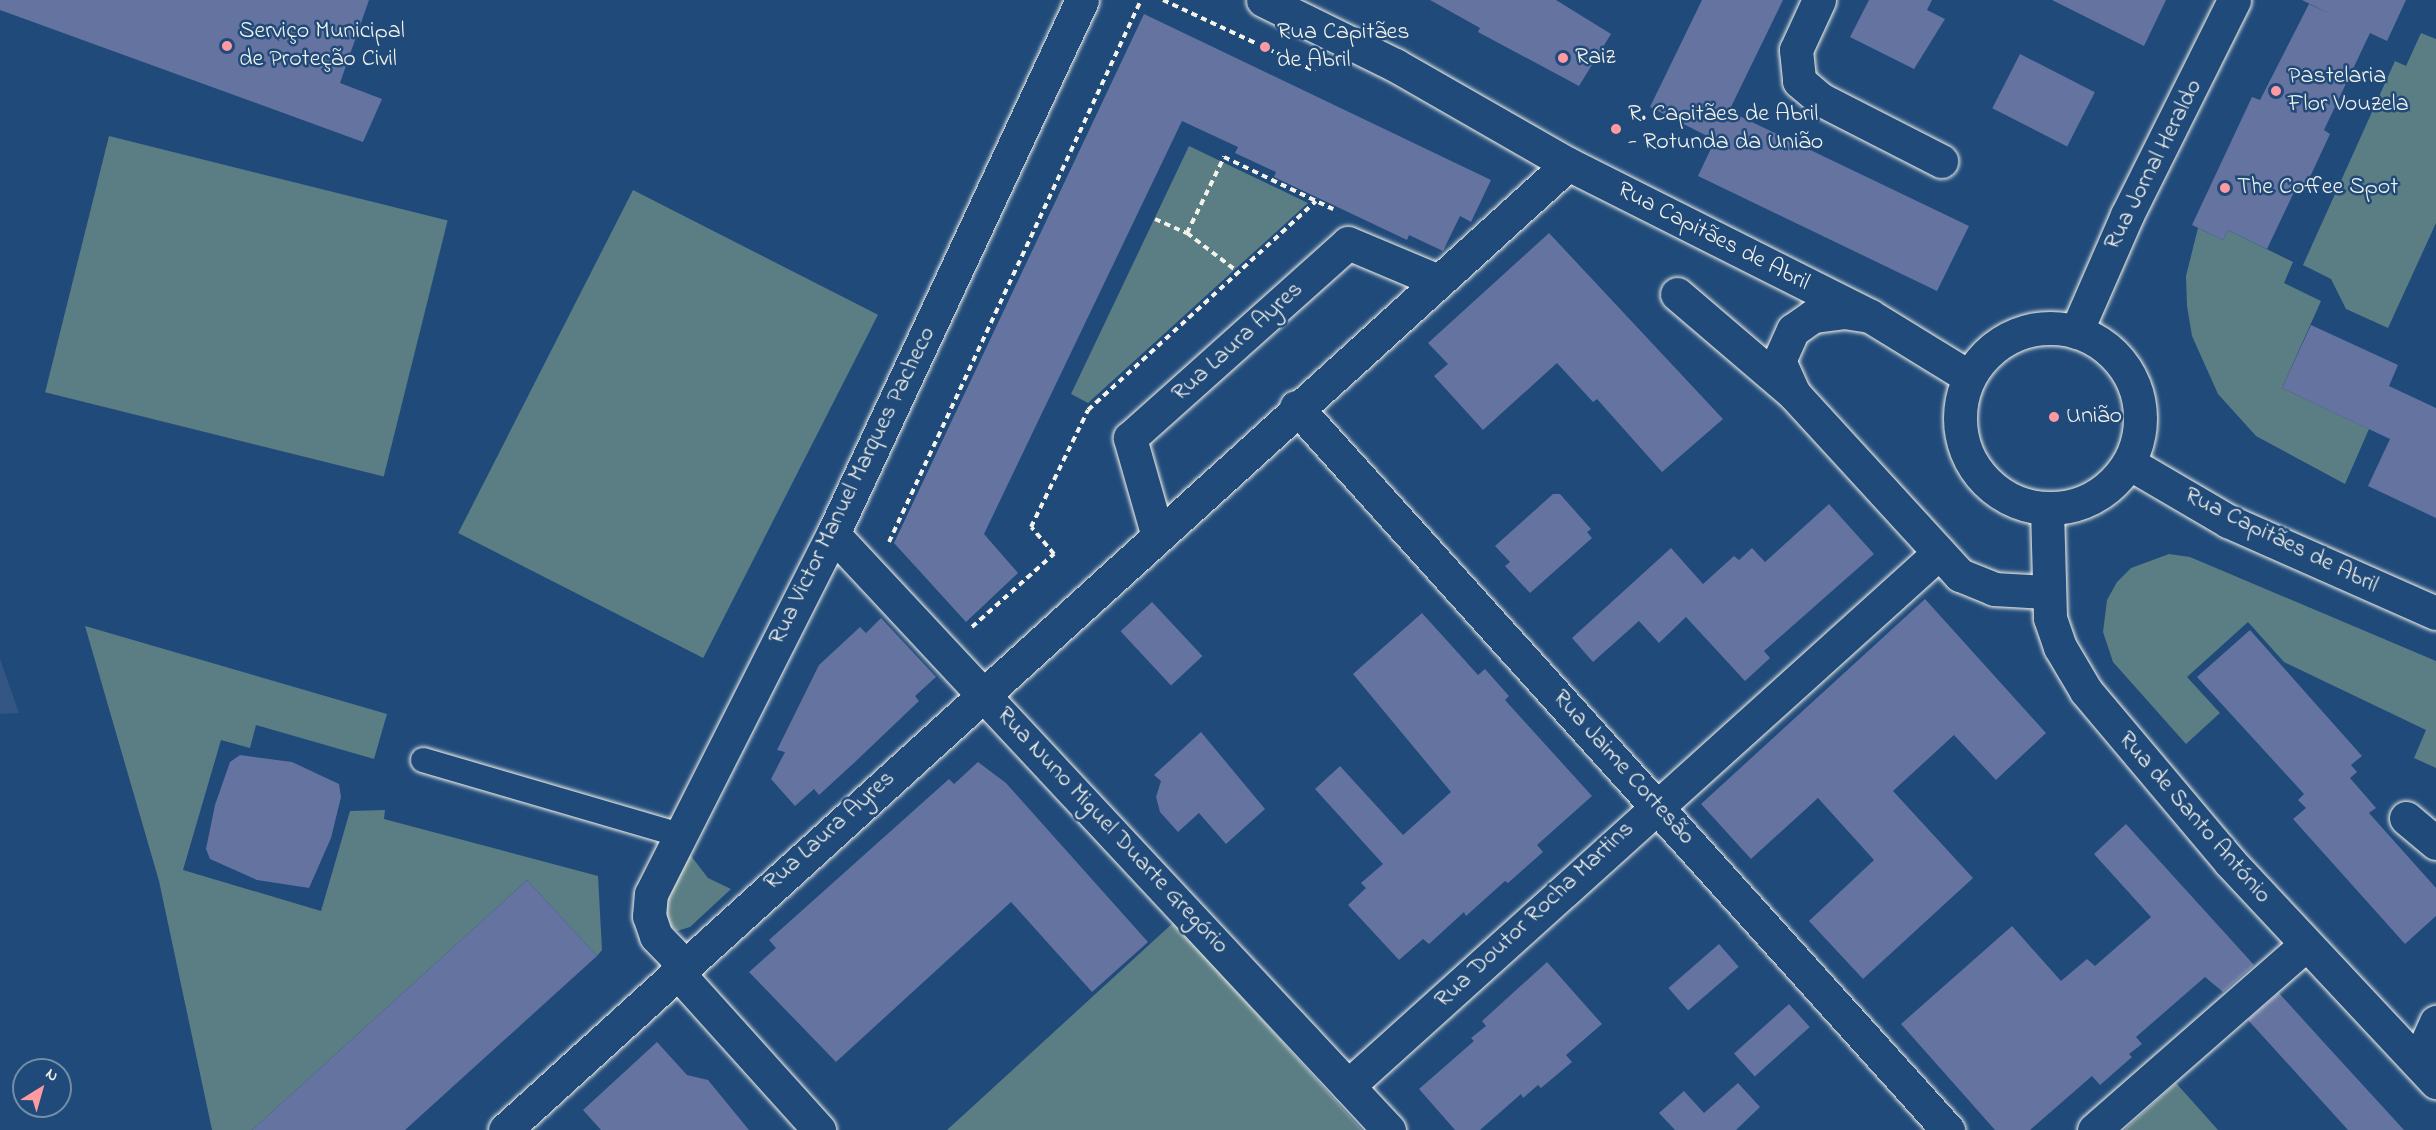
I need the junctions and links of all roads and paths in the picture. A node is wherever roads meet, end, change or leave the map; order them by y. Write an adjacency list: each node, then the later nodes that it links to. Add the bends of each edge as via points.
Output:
1 (1082, 0): 25 (street, Rua Victor Manuel Marques Pacheco)
2 (1141, 0): 26 (path, via 889,542)
3 (1163, 0): 7 (path)
4 (1263, 0): 9 (street, Rua Capitães de Abril, via 1395,65)
5 (1819, 0): 8 (street, via 1796,50 1799,81 1822,100)
6 (2234, 0): 18 (street, Rua Jornal Heraldo, via 2127,215)
7 (1325, 75)
8 (1941, 160)
9 (1568, 164): 15 (street, Rua Laura Ayres); 17 (street, Rua Capitães de Abril)
10 (1316, 201): 11 (path); 13 (path, via 1224,157); 14 (path)
11 (1345, 214)
12 (1155, 219): 13 (path)
13 (1187, 233): 14 (path)
14 (1238, 273): 30 (path, via 1088,410 1031,527 1054,554)
15 (1436, 280): 21 (street, Rua Laura Ayres); 24 (street, Rua Laura Ayres, via 1348,243 1130,438)
16 (1677, 294): 20 (street)
17 (1870, 316): 19 (street, Rua Capitães de Abril); 20 (street, via 1844,312 1813,316 1793,330 1779,361)
18 (2076, 332): 19 (street, via 2051,328 2011,338 1983,357); 22 (street, via 2115,356 2129,374 2140,418)
19 (1969, 377): 23 (street, via 1960,402 1960,428 1979,475 2022,504)
20 (1794, 394): 27 (street)
21 (1296, 407): 24 (street, Rua Laura Ayres); 33 (street, Rua Jaime Cortesão)
22 (2129, 463): 23 (street, via 2095,497); 29 (street, Rua Capitães de Abril, via 2228,520)
23 (2048, 509): 28 (street, Rua de Santo António)
24 (1157, 533): 31 (street, Rua Laura Ayres)
25 (833, 534): 31 (street, Rua Nuno Miguel Duarte Gregório); 35 (street, Rua Victor Manuel Marques Pacheco)
26 (897, 551)
27 (1939, 553): 28 (street, via 1979,586); 33 (street, Rua Doutor Rocha Martins)
28 (2046, 592): 37 (street, Rua de Santo António, via 2060,647 2086,691)
29 (2436, 613)
30 (968, 630)
31 (984, 691): 38 (street, Rua Laura Ayres); 41 (street, Rua Nuno Miguel Duarte Gregório)
32 (423, 760): 35 (lane)
33 (1655, 804): 41 (street, Rua Doutor Rocha Martins); 45 (street, Rua Jaime Cortesão)
34 (2406, 818): 36 (street)
35 (680, 835): 38 (street, Rua Victor Manuel Marques Pacheco, via 651,894 649,916 656,936)
36 (2436, 843)
37 (2305, 945): 40 (street, Rua de Santo António); 46 (street)
38 (679, 968): 42 (street, Rua Laura Ayres); 43 (street, Rua Victor Manuel Marques Pacheco)
39 (2436, 1022): 40 (street)
40 (2427, 1072)
41 (1348, 1086): 44 (street, Rua Nuno Miguel Duarte Gregório)
42 (505, 1130)
43 (819, 1130)
44 (1389, 1130)
45 (1948, 1130)
46 (2094, 1130)

